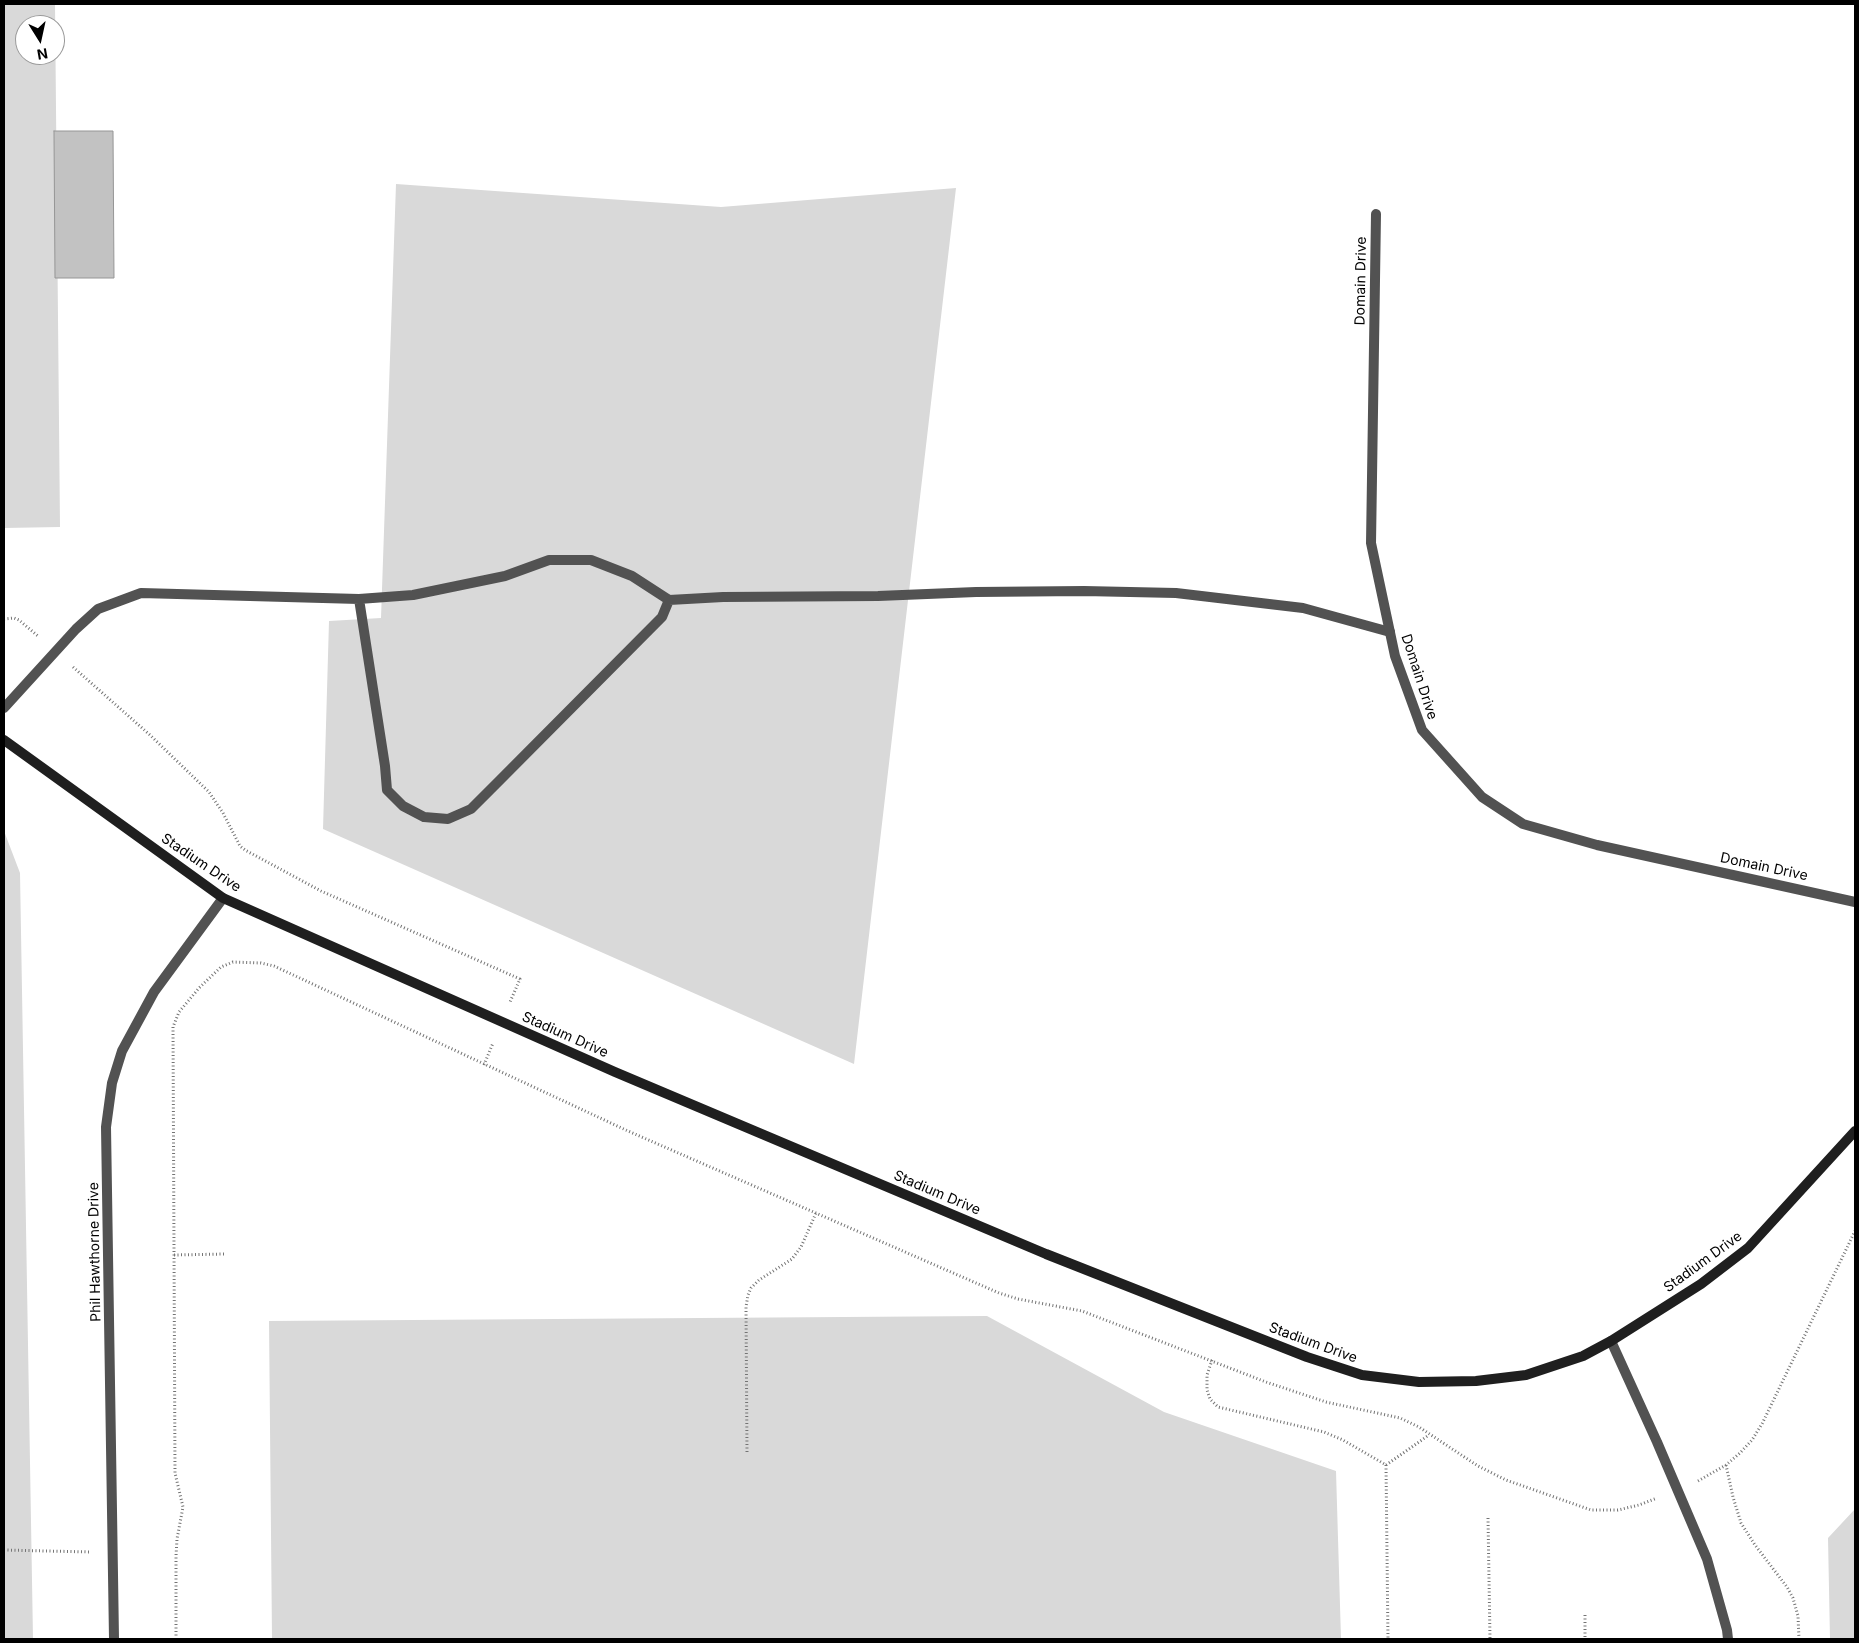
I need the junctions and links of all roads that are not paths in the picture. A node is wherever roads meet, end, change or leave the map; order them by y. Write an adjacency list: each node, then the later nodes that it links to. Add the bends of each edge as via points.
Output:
1 (1376, 214): 4 (street, Domain Drive, via 1371,543)
2 (358, 599): 3 (street, via 413,595 460,586 505,576 549,560 591,560 632,576); 3 (street, via 386,766 387,790 403,806 424,817 448,819 471,809 662,616); 5 (street, via 141,593 121,599 98,609 76,629)
3 (669, 600): 4 (street, via 723,596 878,596 1084,590 1176,593 1303,608)
4 (1390, 632): 8 (street, Domain Drive, via 1395,656 1422,730 1482,797 1523,824 1597,845)
5 (4, 708)
6 (4, 740): 7 (main road, Stadium Drive)
7 (223, 898): 10 (main road, Stadium Drive, via 615,1072 1037,1250 1306,1357 1362,1375 1419,1382 1476,1381 1526,1375 1583,1356); 11 (street, Phil Hawthorne Drive, via 154,992 122,1051 112,1083 106,1127)
8 (1855, 902)
9 (1855, 1132): 10 (main road, Stadium Drive, via 1748,1248 1701,1284)
10 (1611, 1341): 12 (street, via 1706,1559)
11 (114, 1639)
12 (1728, 1639)

